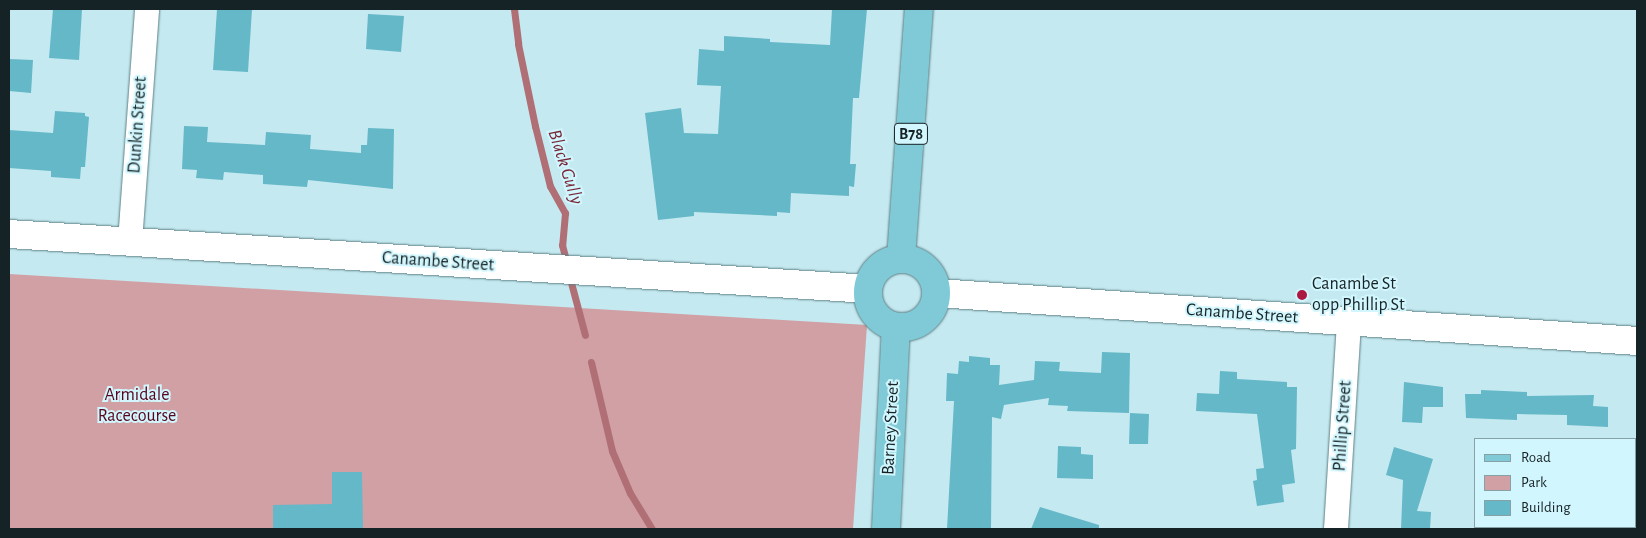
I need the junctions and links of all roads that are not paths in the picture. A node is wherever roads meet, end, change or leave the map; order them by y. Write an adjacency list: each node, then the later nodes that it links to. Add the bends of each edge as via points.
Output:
1 (147, 9): 4 (street, Dunkin Street)
2 (919, 9): 5 (main road, B78)
3 (9, 234): 4 (street, Canambe Street)
4 (130, 242): 6 (street, Canambe Street, via 594,269)
5 (901, 258): 6 (main road, via 879,268); 7 (main road, via 926,268 936,284)
6 (868, 289): 9 (main road, via 875,314)
7 (937, 293): 8 (street, Canambe Street); 9 (main road, via 925,319 917,325)
8 (1349, 322): 10 (street, Canambe Street); 12 (street, Phillip Street)
9 (896, 327): 11 (main road, Barney Street)
10 (1637, 341)
11 (886, 529)
12 (1336, 529)

